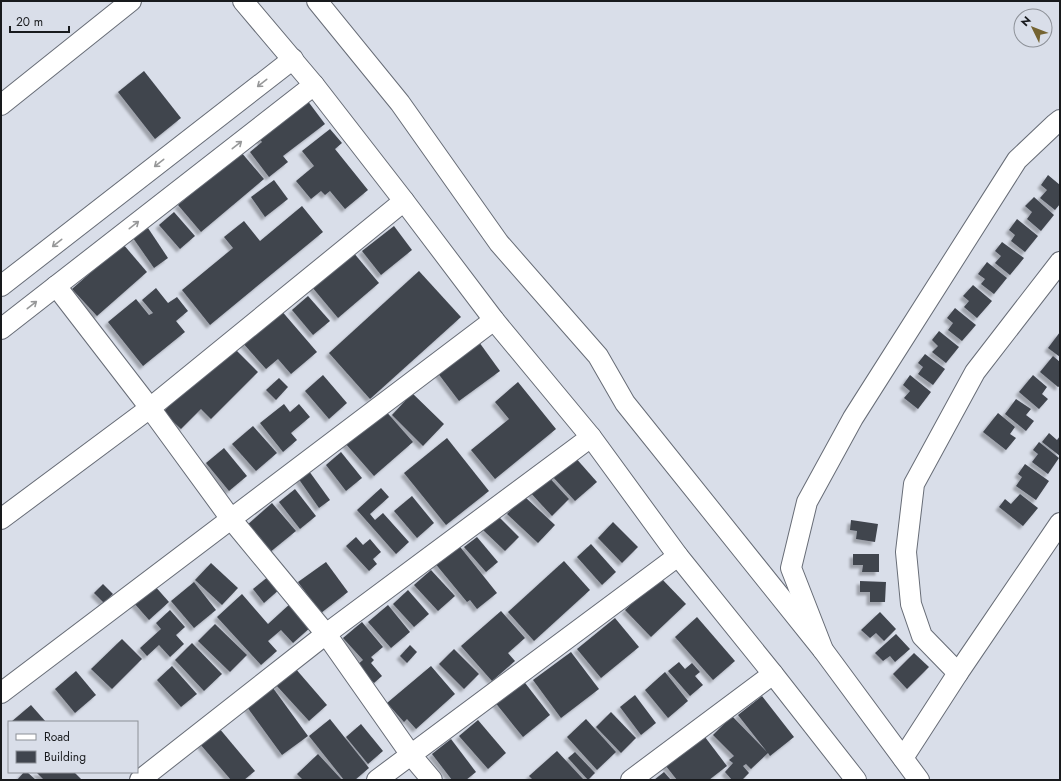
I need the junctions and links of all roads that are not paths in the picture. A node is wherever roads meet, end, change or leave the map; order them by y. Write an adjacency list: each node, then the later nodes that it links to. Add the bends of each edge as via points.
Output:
1 (131, 1): 6 (street)
2 (243, 1): 4 (street)
3 (317, 1): 21 (street, via 400,103 499,243 598,356 625,402)
4 (293, 59): 5 (street); 10 (street, one-way to 10)
5 (314, 85): 8 (street); 11 (street, one-way to 5)
6 (1, 105)
7 (1060, 120): 21 (street, via 1017,160 853,418 807,502 791,568)
8 (404, 201): 12 (street); 14 (street)
9 (1060, 262): 22 (street, via 975,372 914,484 906,552 911,604 922,636)
10 (1, 286)
11 (56, 286): 13 (street, one-way to 11); 14 (street)
12 (494, 320): 15 (street); 17 (street)
13 (1, 329)
14 (150, 408): 16 (street); 17 (street)
15 (591, 437): 19 (street); 20 (street)
16 (1, 519)
17 (231, 519): 20 (street); 24 (street)
18 (1060, 523): 22 (street)
19 (678, 556): 23 (street); 25 (street)
20 (326, 634): 25 (street); 27 (street)
21 (823, 650): 26 (street)
22 (958, 673): 26 (street)
23 (773, 674): 30 (street); 31 (street)
24 (1, 693)
25 (411, 754): 28 (street); 29 (street)
26 (903, 758): 32 (street)
27 (140, 780)
28 (378, 780)
29 (432, 780)
30 (631, 780)
31 (856, 780)
32 (919, 780)

